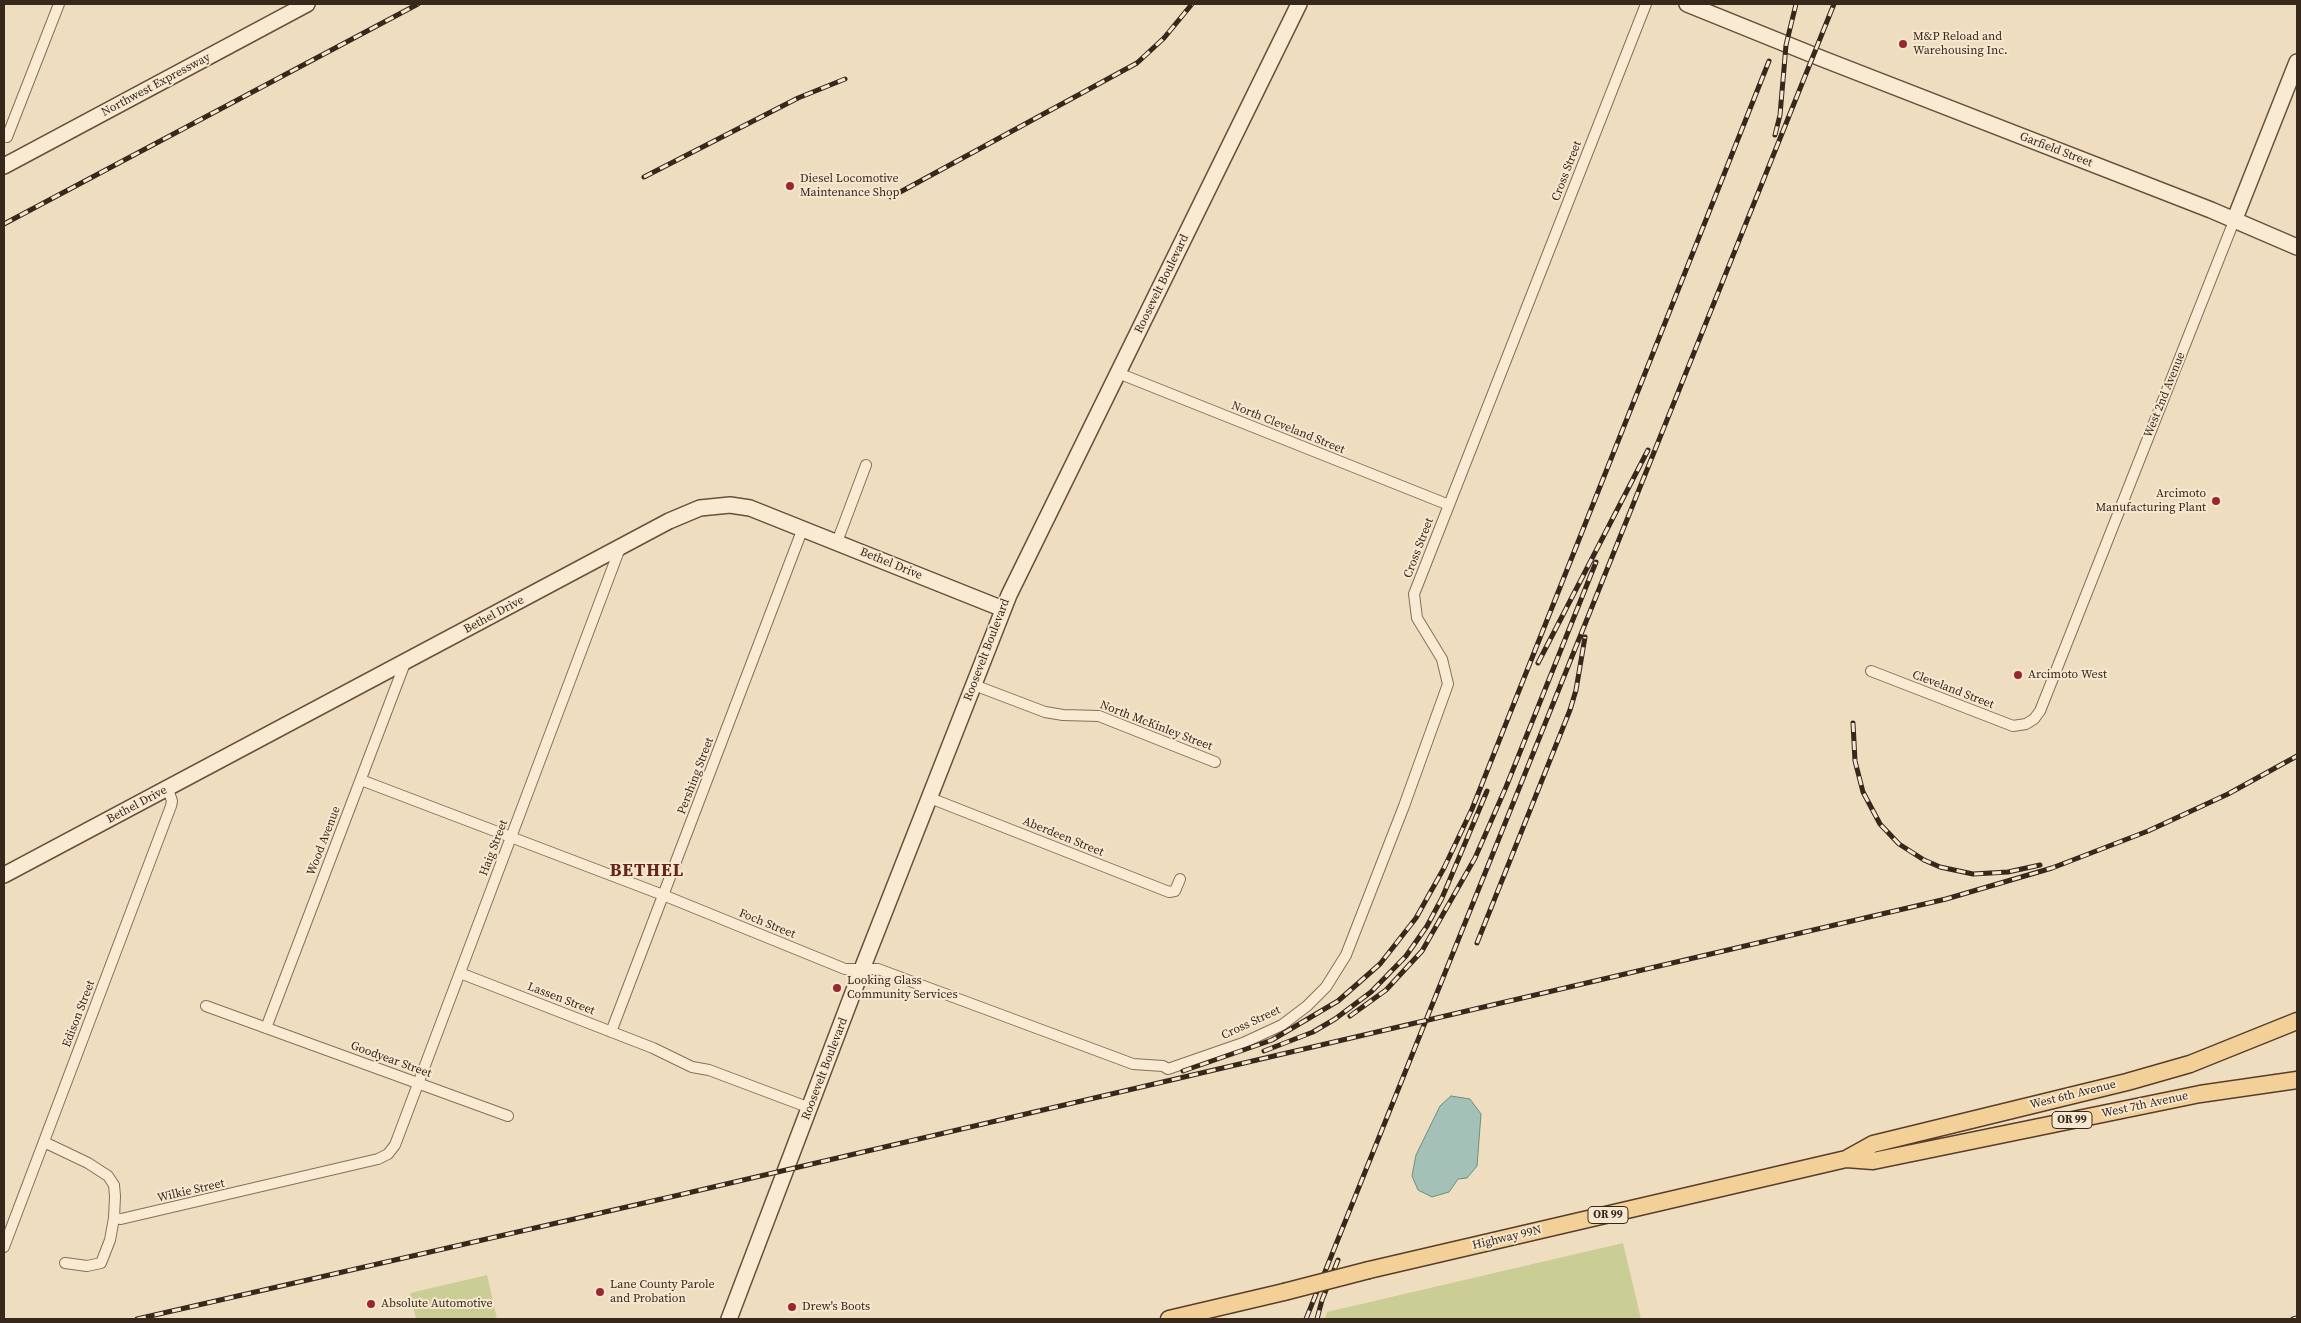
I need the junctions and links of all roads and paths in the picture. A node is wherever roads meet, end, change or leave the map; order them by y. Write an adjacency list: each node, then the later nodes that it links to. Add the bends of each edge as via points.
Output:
1 (59, 4): 7 (street)
2 (307, 4): 8 (street, Northwest Expressway)
3 (1299, 4): 11 (street, Roosevelt Boulevard)
4 (1646, 4): 13 (street, Cross Street)
5 (1687, 4): 9 (street, Garfield Street)
6 (2297, 62): 9 (street, West 2nd Avenue)
7 (7, 137)
8 (4, 166)
9 (2234, 221): 10 (street, Garfield Street); 21 (street, West 2nd Avenue, via 2040,711)
10 (2297, 247)
11 (1118, 373): 13 (street, North Cleveland Street); 17 (street, Roosevelt Boulevard)
12 (866, 465): 15 (street)
13 (1449, 505): 36 (street, Cross Street, via 1414,594 1418,618 1442,659 1448,684 1346,956 1326,987 1282,1025 1243,1043)
14 (803, 528): 15 (street, Bethel Drive); 16 (street, Bethel Drive, via 750,508 714,505 686,512); 29 (street, Pershing Street)
15 (837, 542): 17 (street, Bethel Drive)
16 (620, 548): 18 (street, Bethel Drive); 26 (street, Haig Street)
17 (1003, 609): 20 (street, Roosevelt Boulevard)
18 (405, 663): 23 (street, Wood Avenue); 24 (street, Bethel Drive)
19 (1872, 671): 21 (street, Cleveland Street, via 2004,723)
20 (974, 684): 22 (street, North McKinley Street, via 1052,714 1099,716); 25 (street, Roosevelt Boulevard)
21 (2026, 724)
22 (1215, 762)
23 (361, 780): 26 (street, Foch Street); 34 (street, Wood Avenue)
24 (168, 789): 27 (street, Bethel Drive); 41 (street, Edison Street, via 171,806)
25 (930, 798): 28 (street, Aberdeen Street, via 1169,892 1175,891); 30 (street, Roosevelt Boulevard)
26 (512, 837): 29 (street, Foch Street); 31 (street, Haig Street)
27 (4, 875)
28 (1180, 879)
29 (663, 895): 30 (street, Foch Street, via 845,969); 35 (street, Pershing Street)
30 (862, 969): 36 (street, Foch Street, via 878,969 1133,1064); 39 (street, Roosevelt Boulevard)
31 (460, 973): 35 (street, Lassen Street); 38 (street, Haig Street)
32 (206, 1006): 34 (street, Goodyear Street)
33 (2297, 1021): 43 (main road, West 6th Avenue / OR 99, via 2190,1064 1873,1144)
34 (266, 1028): 38 (street, Goodyear Street)
35 (611, 1032): 39 (street, Lassen Street, via 692,1067 709,1070)
36 (1168, 1069)
37 (2297, 1080): 43 (main road, West 7th Avenue / OR 99, via 2200,1094 1873,1161)
38 (417, 1083): 40 (street, Goodyear Street); 42 (street, Haig Street, via 395,1145)
39 (810, 1108): 47 (street, Roosevelt Boulevard)
40 (508, 1116)
41 (44, 1142): 44 (street, via 88,1163 112,1180); 45 (street, Edison Street)
42 (388, 1155): 44 (street, Wilkie Street, via 128,1219)
43 (1846, 1159): 48 (main road, Highway 99N / OR 99, bridge)
44 (114, 1218): 46 (street, via 102,1263 87,1266)
45 (4, 1247)
46 (65, 1263)
47 (729, 1319)
48 (1169, 1319)

